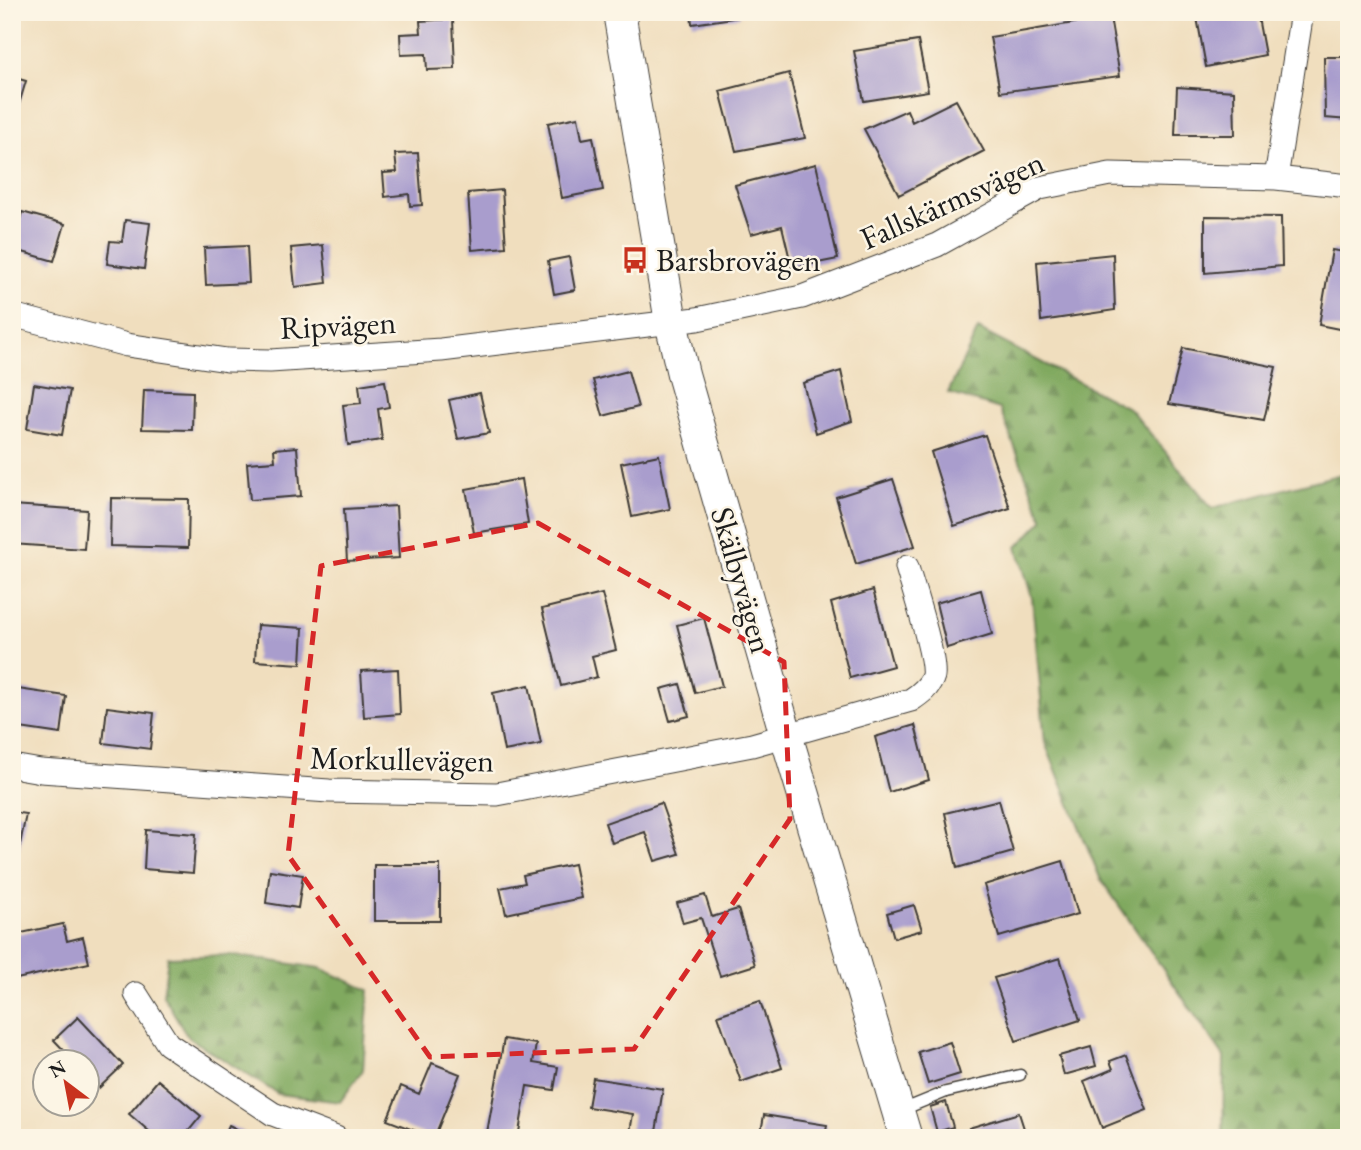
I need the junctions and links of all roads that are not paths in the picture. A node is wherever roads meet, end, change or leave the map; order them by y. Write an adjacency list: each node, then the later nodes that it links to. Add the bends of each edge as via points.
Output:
1 (618, 12): 6 (street, Skälbyvägen)
2 (1302, 12): 3 (street)
3 (1276, 177): 4 (street, Fallskärmsvägen); 6 (street, Fallskärmsvägen, via 1110,174 1040,188 937,245 802,297)
4 (1349, 186)
5 (12, 315): 6 (street, Ripvägen, via 127,345 227,360 270,361 441,350)
6 (671, 322): 8 (street, Skälbyvägen)
7 (907, 567): 8 (street, Morkullevägen, via 932,659 933,676 926,688 911,700)
8 (786, 735): 9 (street, Morkullevägen, via 497,794 328,791); 12 (street, Skälbyvägen)
9 (12, 766)
10 (136, 994): 13 (street, via 168,1044 273,1114)
11 (1020, 1075): 12 (lane, via 946,1092)
12 (903, 1124)
13 (336, 1138)

